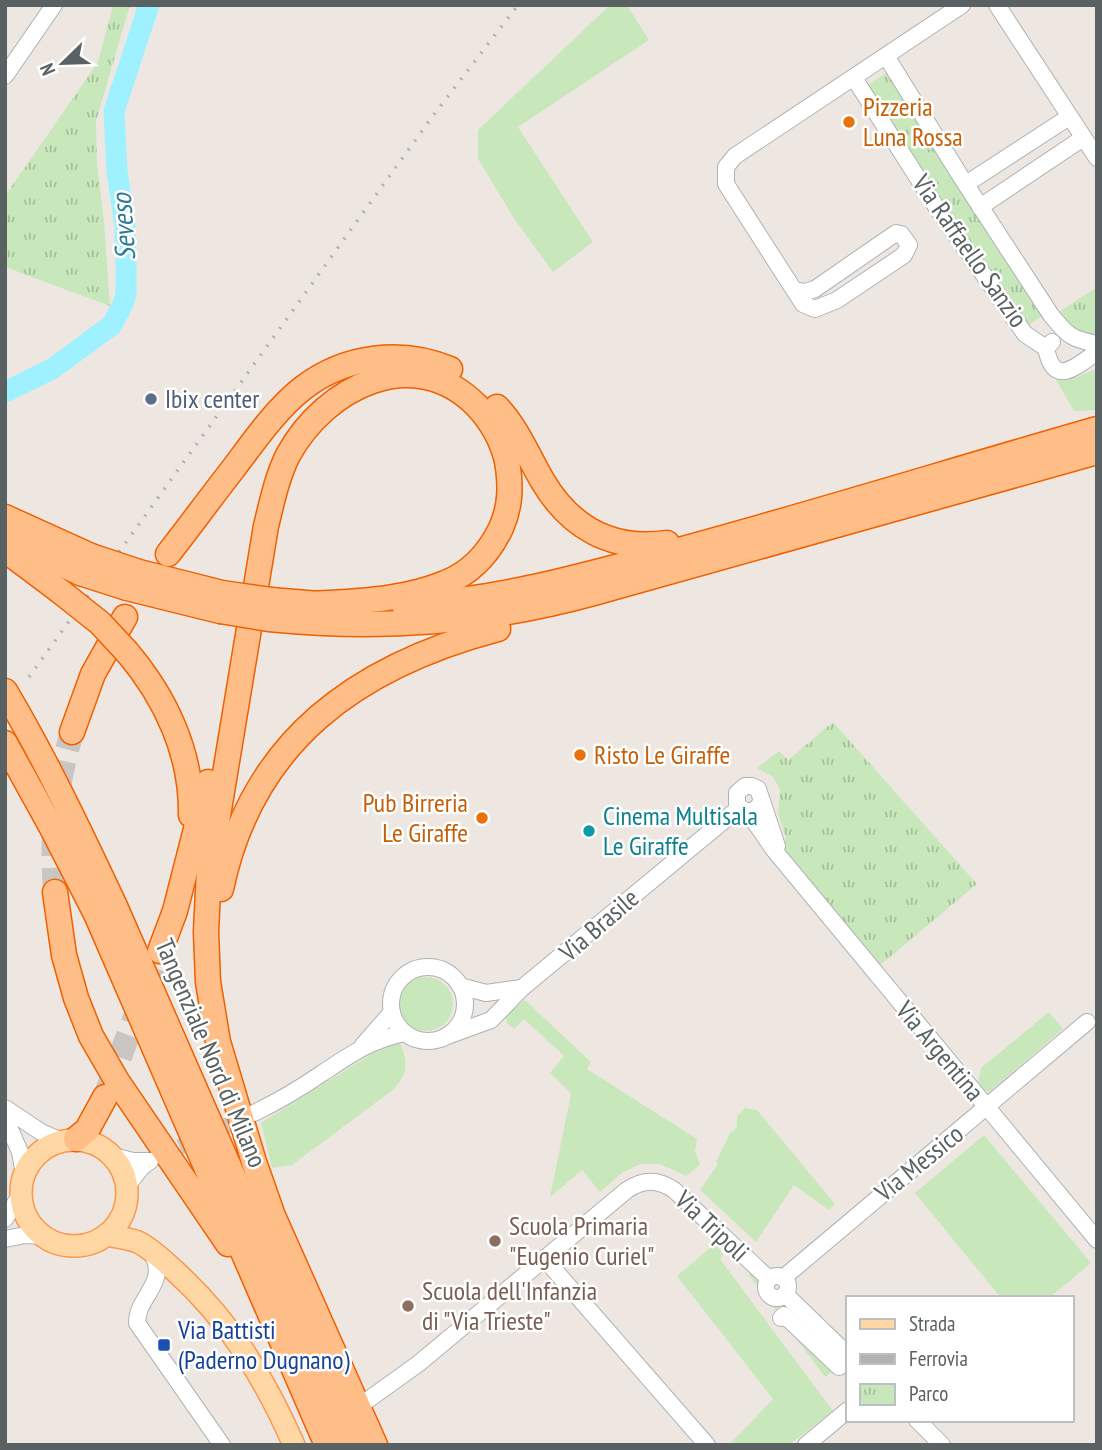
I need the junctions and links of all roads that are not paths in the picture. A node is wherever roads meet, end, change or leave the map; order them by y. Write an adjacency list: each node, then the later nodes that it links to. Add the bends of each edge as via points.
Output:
1 (54, 5): 6 (street)
2 (962, 5): 4 (street)
3 (997, 5): 8 (street)
4 (938, 12): 5 (street)
5 (886, 56): 7 (street); 11 (street, Via Raffaello Sanzio)
6 (7, 67)
7 (854, 78): 13 (street, via 735,156 726,167 726,184); 16 (street, Via Raffaello Sanzio, via 1025,334)
8 (1069, 117): 9 (street); 11 (street)
9 (1083, 138): 10 (street); 12 (street)
10 (1097, 158)
11 (966, 184): 12 (street, Via Raffaello Sanzio)
12 (980, 207): 14 (street, Via Raffaello Sanzio)
13 (793, 290): 13 (street, via 803,304 815,309 904,255 909,245 896,233 815,289)
14 (1066, 334): 15 (street); 16 (street)
15 (1097, 344)
16 (1046, 348): 17 (street, Via Raffaello Sanzio, via 1058,370 1068,372)
17 (1097, 352)
18 (411, 357): 22 (highway, via 448,368 477,386 502,412 558,505 600,537 651,545); 25 (highway, via 376,357 352,363 323,374 302,389 263,430); 37 (highway, via 378,363 330,385 293,422 277,450 254,524 219,728)
19 (1097, 429): 22 (highway)
20 (1097, 452): 27 (highway)
21 (5, 517): 26 (highway)
22 (751, 530): 28 (highway, via 565,581 444,604)
23 (5, 537): 26 (highway)
24 (5, 551): 37 (highway, bridge, via 100,623 127,652 164,707 186,760 191,805)
25 (168, 554)
26 (85, 565): 29 (highway, bridge, via 221,602)
27 (660, 574): 29 (highway, via 555,604 475,619 369,625); 42 (highway, via 603,601 458,639 416,655 355,688 305,727 275,765 236,834 218,902)
28 (314, 604): 29 (highway); 42 (highway, via 387,599 447,583 475,566 494,542 508,512 510,482 504,448 490,420 467,396 441,381 410,375 359,385 322,409 288,456 276,485 209,870 206,932)
29 (270, 610)
30 (125, 617): 32 (highway, via 93,674)
31 (5, 691): 73 (highway, Tangenziale Nord di Milano, via 114,904)
32 (72, 732)
33 (5, 743): 64 (highway, Tangenziale Nord di Milano, via 96,914)
34 (761, 803): 35 (street, via 757,809); 35 (street, via 758,789 745,786 736,801); 36 (street, Via Argentina)
35 (743, 810): 36 (street, Via Argentina); 41 (street, Via Brasile)
36 (783, 861): 50 (street, Via Argentina)
37 (185, 871): 39 (highway)
38 (55, 892): 64 (highway, via 64,955 91,1036)
39 (160, 951)
40 (460, 986): 41 (street, via 486,993); 43 (street, via 438,969 412,971 397,985 391,998); 46 (street, via 463,1014)
41 (522, 988): 46 (street, Via Brasile, via 491,1020)
42 (213, 1012): 74 (highway, via 238,1115 273,1216)
43 (392, 1012): 45 (street); 47 (street)
44 (1087, 1022): 50 (street, Via Messico)
45 (405, 1033): 46 (street, via 422,1041); 47 (street)
46 (447, 1036)
47 (362, 1046): 51 (street)
48 (105, 1097): 53 (highway, via 94,1121)
49 (5, 1108): 53 (street, via 41,1132)
50 (987, 1108): 60 (street, Via Argentina); 63 (street, Via Messico, via 843,1225)
51 (254, 1113)
52 (5, 1118): 54 (street, via 20,1152)
53 (69, 1140): 54 (main road, via 38,1154); 55 (main road, via 92,1143 113,1156 127,1186)
54 (23, 1184): 56 (street); 58 (main road, via 29,1221)
55 (125, 1210): 57 (main road); 61 (main road)
56 (5, 1219)
57 (106, 1235): 58 (main road, via 74,1246); 61 (main road)
58 (44, 1236): 59 (street)
59 (5, 1239)
60 (1097, 1240)
61 (146, 1247): 70 (street, via 157,1264 157,1276 137,1323); 71 (main road, via 223,1321 264,1381)
62 (544, 1258): 63 (street, Via Tripoli, via 627,1190 652,1181 681,1195); 67 (street, via 406,1374); 75 (street)
63 (779, 1284): 66 (street, Via Tripoli)
64 (262, 1295): 72 (highway, Tangenziale Nord di Milano)
65 (781, 1318): 66 (street, via 784,1315)
66 (843, 1361)
67 (365, 1402)
68 (846, 1412): 76 (street)
69 (919, 1422): 77 (street)
70 (222, 1445)
71 (295, 1445)
72 (327, 1445)
73 (351, 1445)
74 (375, 1445)
75 (707, 1445)
76 (806, 1445)
77 (942, 1445)

